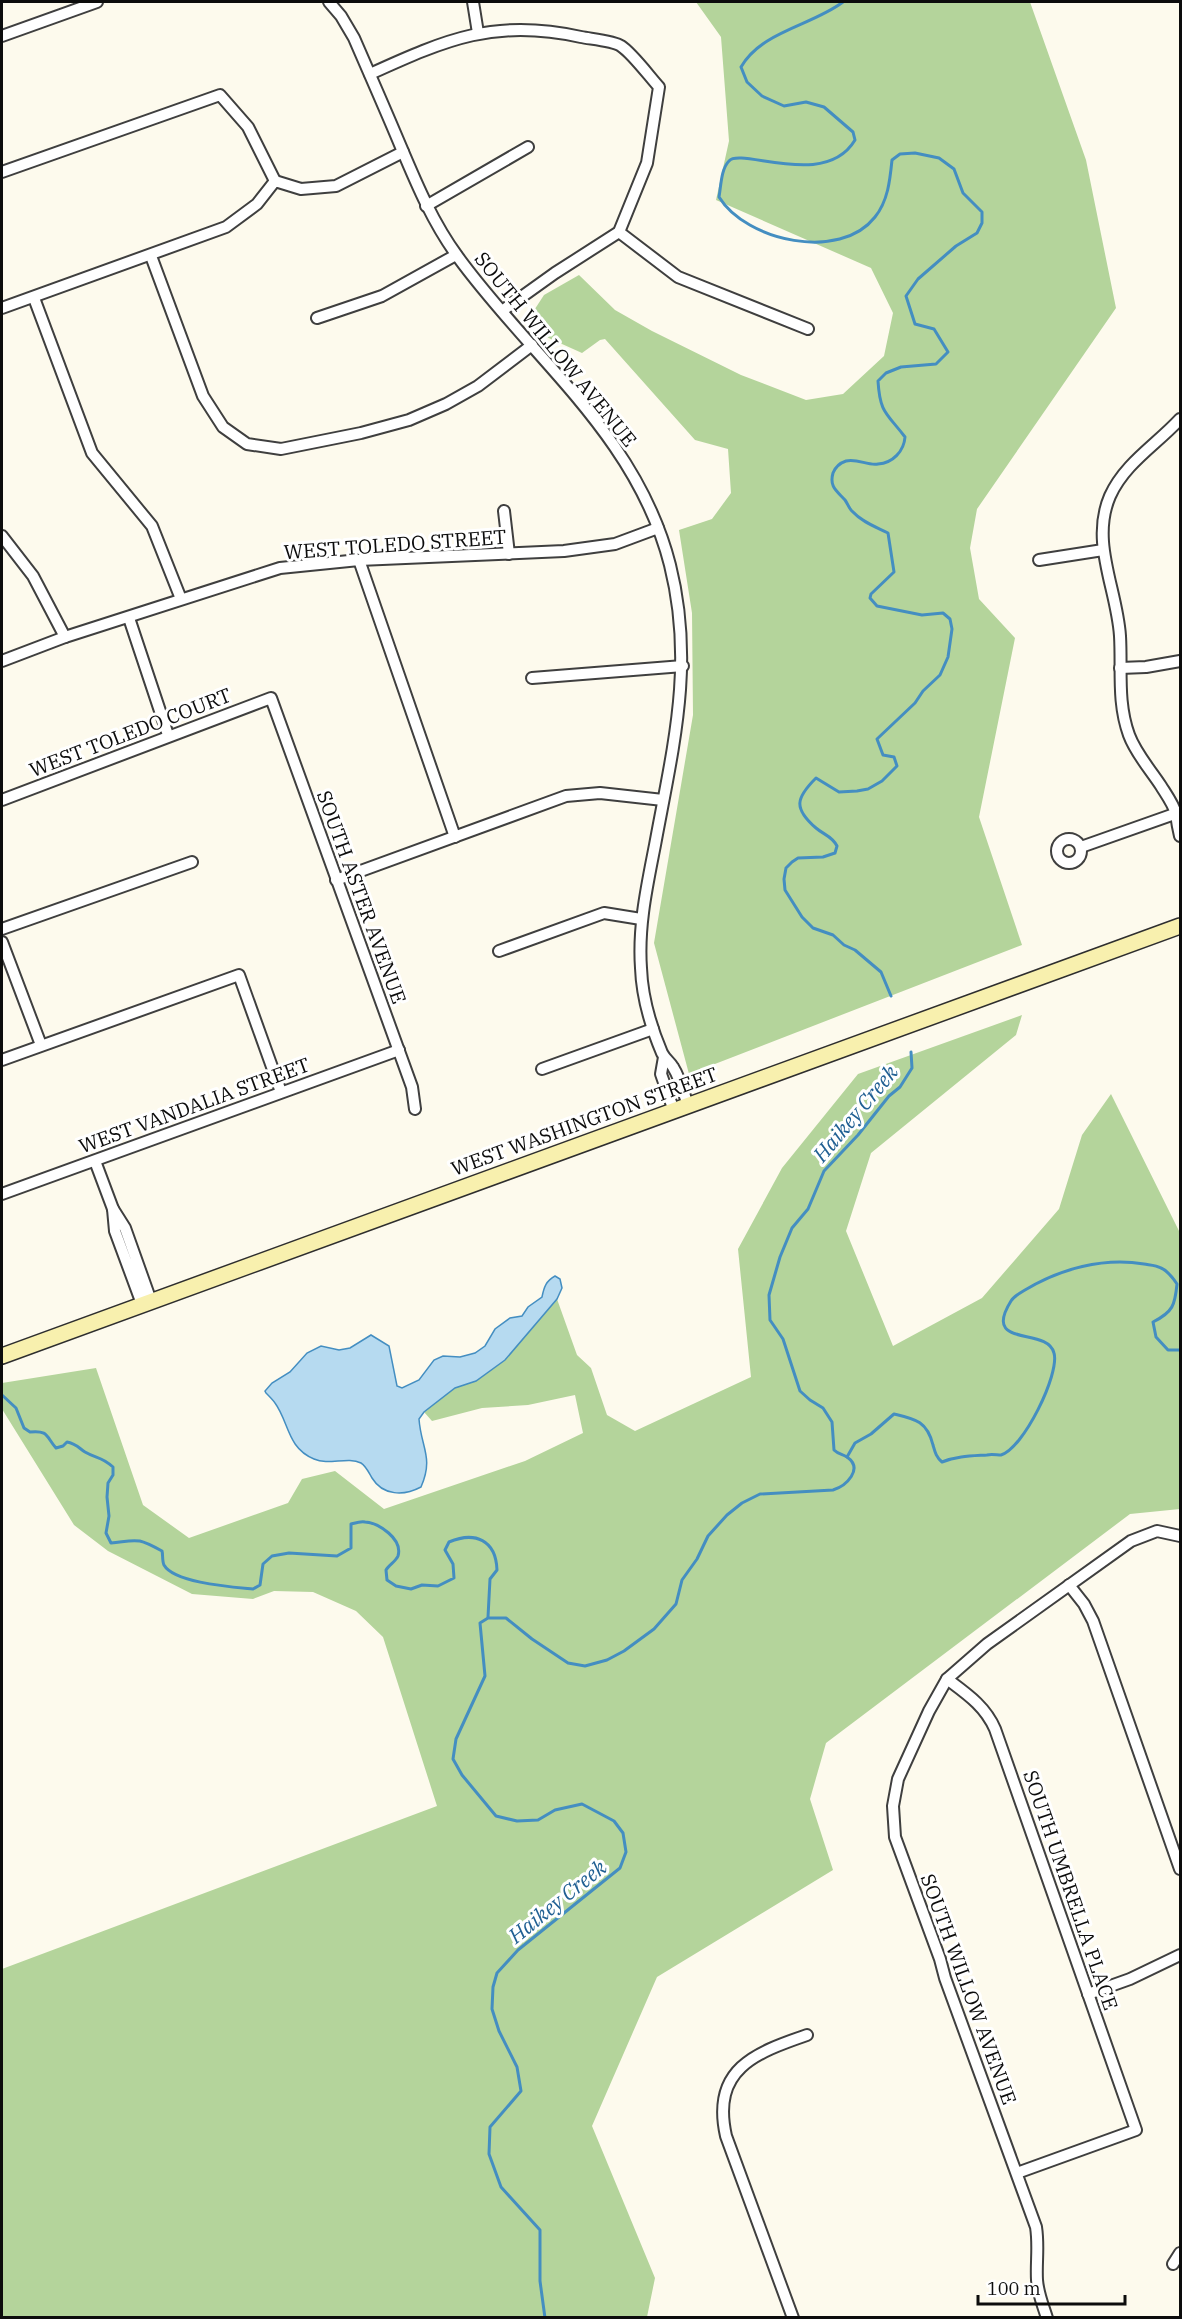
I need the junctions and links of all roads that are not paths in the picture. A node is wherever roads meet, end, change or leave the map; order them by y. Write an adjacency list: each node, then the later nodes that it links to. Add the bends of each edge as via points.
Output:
1 (97, 2): 5 (street)
2 (329, 2): 6 (street, SOUTH WILLOW AVENUE, via 346,24)
3 (472, 2): 4 (street)
4 (478, 33): 6 (street, via 437,45); 12 (street, via 537,30 621,46 659,87 647,163)
5 (2, 36)
6 (370, 74): 8 (street, SOUTH WILLOW AVENUE)
7 (528, 147): 11 (street)
8 (403, 152): 10 (street, via 336,186 301,189); 11 (street, SOUTH WILLOW AVENUE)
9 (2, 172): 10 (street, via 220,95 248,127)
10 (275, 182): 14 (street, via 257,204 226,227)
11 (426, 206): 13 (street, SOUTH WILLOW AVENUE)
12 (619, 232): 17 (street); 19 (street, via 678,277)
13 (456, 255): 17 (street, SOUTH WILLOW AVENUE); 18 (street, via 382,296)
14 (151, 256): 15 (street); 20 (street, via 203,396 223,427 247,444 281,449 409,420 478,386)
15 (34, 297): 16 (street); 29 (street, via 92,453 152,526)
16 (2, 308)
17 (502, 311): 20 (street, SOUTH WILLOW AVENUE)
18 (317, 318)
19 (808, 329)
20 (532, 345): 23 (street, SOUTH WILLOW AVENUE, via 611,439 636,477)
21 (1180, 419): 25 (street, via 1117,482 1103,520)
22 (504, 511): 26 (street)
23 (658, 528): 26 (street, WEST TOLEDO STREET, via 615,544); 34 (street, SOUTH WILLOW AVENUE, via 677,596)
24 (2, 536): 31 (street, via 33,576)
25 (1103, 550): 28 (street); 35 (street, via 1118,616)
26 (508, 554): 27 (street, WEST TOLEDO STREET)
27 (359, 560): 29 (street, WEST TOLEDO STREET, via 280,568); 43 (street)
28 (1039, 560)
29 (181, 599): 30 (street, WEST TOLEDO STREET)
30 (129, 618): 31 (street, WEST TOLEDO STREET); 38 (street)
31 (65, 637): 32 (street, WEST TOLEDO STREET)
32 (2, 661)
33 (1180, 661): 35 (street)
34 (683, 666): 36 (street); 40 (street, SOUTH WILLOW AVENUE, via 681,704)
35 (1120, 668): 41 (street, via 1122,710 1129,736)
36 (532, 678)
37 (271, 698): 38 (street, WEST TOLEDO COURT); 46 (street, SOUTH ASTER AVENUE)
38 (168, 735): 39 (street, WEST TOLEDO COURT)
39 (2, 800)
40 (663, 800): 43 (street, via 600,793 566,796); 47 (street, SOUTH WILLOW AVENUE)
41 (1179, 814): 42 (street, via 1176,824); 44 (street)
42 (1180, 836)
43 (455, 837): 46 (street)
44 (1081, 847)
45 (192, 862): 49 (street)
46 (336, 880): 54 (street, SOUTH ASTER AVENUE)
47 (641, 919): 51 (street, via 604,913); 52 (street, SOUTH WILLOW AVENUE, via 641,970)
48 (1180, 926): 58 (main road, WEST WASHINGTON STREET)
49 (2, 929)
50 (2, 942): 53 (street)
51 (499, 951)
52 (653, 1029): 56 (street); 58 (street, SOUTH WILLOW AVENUE, via 664,1057 661,1074)
53 (41, 1044): 55 (street); 57 (street, via 239,975)
54 (399, 1050): 57 (street, WEST VANDALIA STREET); 59 (street, SOUTH ASTER AVENUE)
55 (2, 1060)
56 (542, 1069)
57 (281, 1092): 60 (street, WEST VANDALIA STREET)
58 (681, 1108): 62 (main road, WEST WASHINGTON STREET)
59 (415, 1109)
60 (94, 1161): 61 (street, WEST VANDALIA STREET); 62 (street, via 112,1209 115,1231)
61 (2, 1194)
62 (147, 1302): 63 (main road, WEST WASHINGTON STREET)
63 (2, 1356)
64 (1176, 1534): 65 (street, SOUTH WILLOW AVENUE, via 1157,1531 1131,1541)
65 (1069, 1585): 66 (street, SOUTH WILLOW AVENUE, via 987,1644); 67 (street, via 1093,1621)
66 (947, 1679): 69 (street, SOUTH UMBRELLA PLACE, via 979,1703 992,1722); 71 (street, SOUTH WILLOW AVENUE, via 898,1779 892,1806 895,1837)
67 (1180, 1869)
68 (1180, 1955): 69 (street)
69 (1088, 1994): 71 (street, SOUTH UMBRELLA PLACE, via 1137,2130)
70 (807, 2035): 74 (street, via 750,2059 734,2077 723,2103 726,2136)
71 (1017, 2173): 75 (street, SOUTH WILLOW AVENUE, via 1036,2227 1037,2281)
72 (1180, 2253): 73 (street)
73 (1173, 2264)
74 (793, 2318)
75 (1047, 2318)

